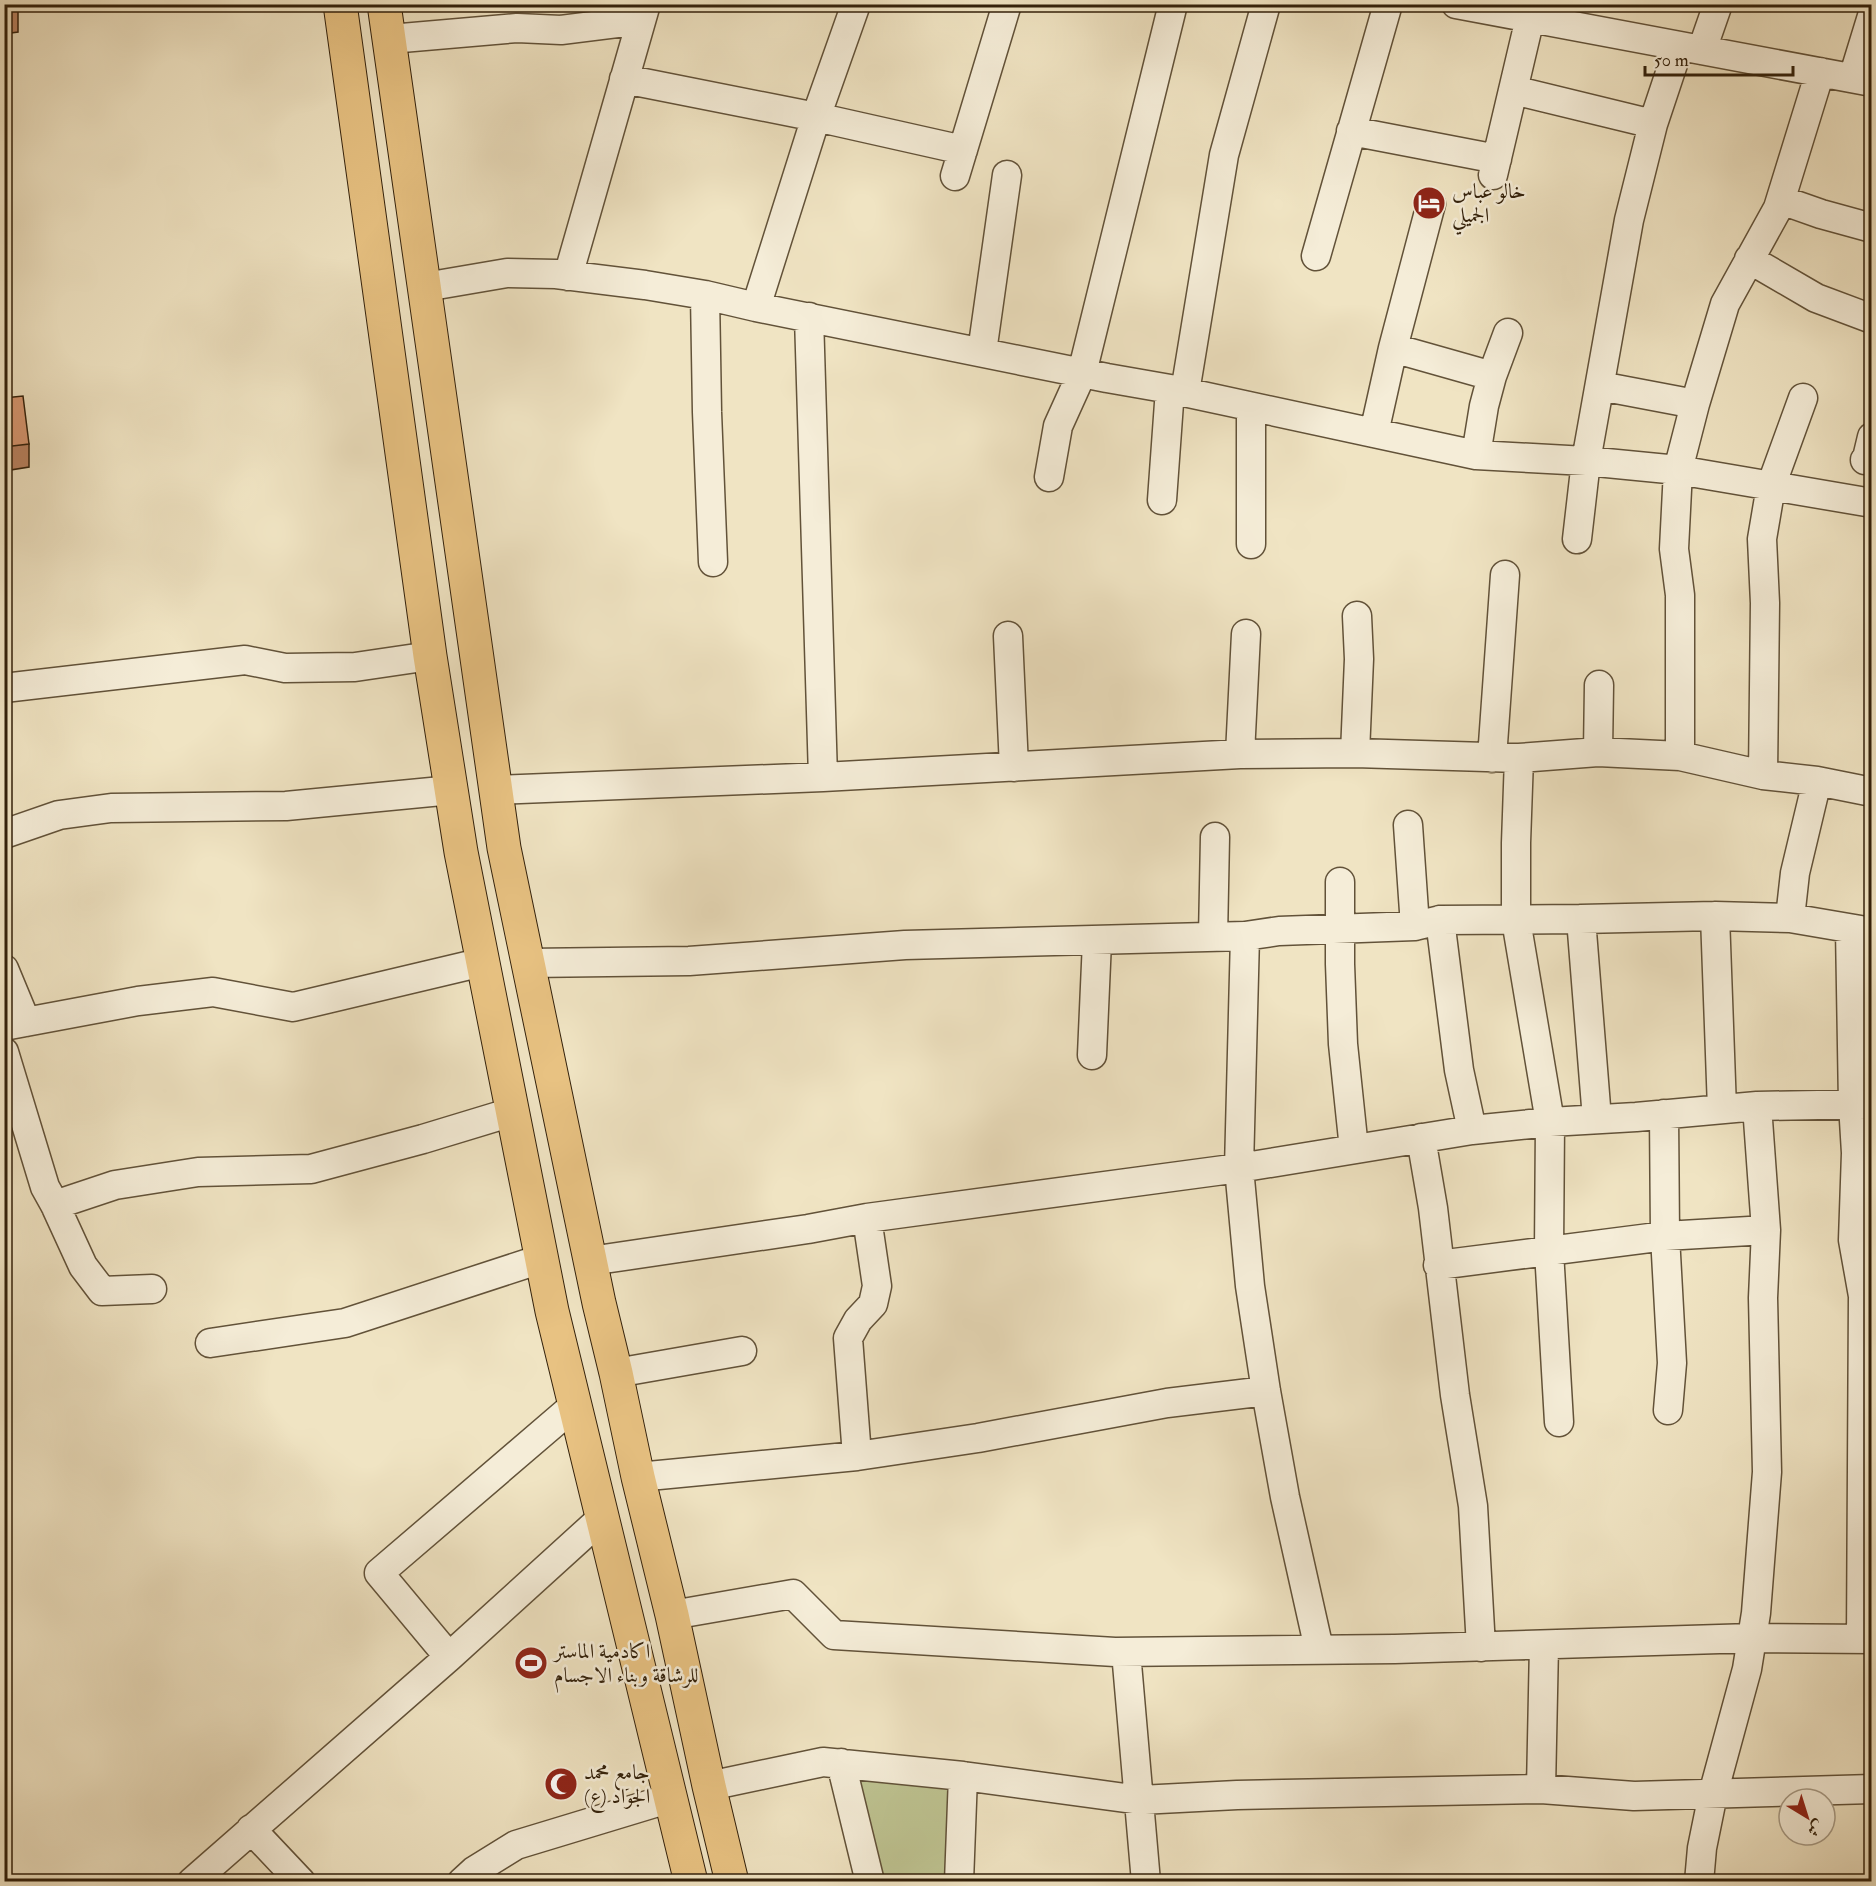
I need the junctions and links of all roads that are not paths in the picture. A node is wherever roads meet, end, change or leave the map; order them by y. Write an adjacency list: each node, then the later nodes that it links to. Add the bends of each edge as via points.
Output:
1 (340, 4): 61 (main road)
2 (384, 4): 15 (main road)
3 (856, 4): 21 (street)
4 (1007, 4): 21 (street, via 959,163)
5 (1173, 4): 39 (street)
6 (1266, 4): 42 (street, via 1224,155)
7 (1388, 4): 23 (street)
8 (1456, 4): 14 (street)
9 (1718, 4): 16 (street)
10 (643, 12): 11 (street, via 561,30); 18 (street)
11 (517, 16): 15 (street)
12 (1872, 16): 19 (street)
13 (1591, 17): 14 (street); 16 (street)
14 (1530, 18): 20 (street)
15 (390, 39): 31 (main road)
16 (1690, 48): 17 (street); 22 (street)
17 (1820, 72): 19 (street); 25 (street)
18 (624, 79): 21 (street); 30 (street)
19 (1862, 80)
20 (1513, 90): 22 (street); 23 (street, via 1495,167)
21 (816, 117): 33 (street)
22 (1653, 123): 41 (street, via 1629,220)
23 (1352, 131): 28 (street)
24 (1007, 175): 38 (street)
25 (1781, 200): 27 (street); 29 (street)
26 (1431, 204): 37 (street)
27 (1872, 228)
28 (1316, 256)
29 (1749, 259): 35 (street, via 1816,298); 44 (street, via 1725,304)
30 (568, 276): 31 (street, via 507,273); 32 (street)
31 (425, 287): 74 (main road)
32 (705, 295): 33 (street); 56 (street)
33 (756, 307): 34 (street)
34 (809, 317): 38 (street); 71 (street)
35 (1872, 319)
36 (1508, 333): 40 (street)
37 (1394, 348): 40 (street); 46 (street)
38 (982, 352): 39 (street)
39 (1082, 373): 42 (street); 50 (street, via 1058,426)
40 (1492, 376): 47 (street)
41 (1600, 386): 44 (street); 48 (street)
42 (1177, 391): 45 (street); 52 (street)
43 (1803, 398): 51 (street)
44 (1695, 404): 49 (street)
45 (1251, 407): 46 (street); 55 (street)
46 (1374, 433): 47 (street)
47 (1476, 455): 48 (street)
48 (1586, 461): 49 (street); 54 (street)
49 (1678, 470): 51 (street); 67 (street, via 1674,549 1680,595)
50 (1049, 477)
51 (1771, 486): 53 (street); 70 (street, via 1762,539)
52 (1162, 500)
53 (1872, 503)
54 (1577, 539)
55 (1251, 544)
56 (713, 562)
57 (1505, 574): 68 (street)
58 (1358, 616): 65 (street)
59 (1246, 634): 66 (street)
60 (1008, 636): 69 (street)
61 (430, 656): 63 (street, via 355,667 285,668 245,660); 73 (main road)
62 (1599, 685): 64 (street)
63 (4, 688)
64 (1598, 752): 67 (street); 68 (street)
65 (1355, 753): 66 (street); 68 (street)
66 (1240, 754): 69 (street)
67 (1680, 756): 70 (street)
68 (1505, 758): 83 (street, via 1516,843)
69 (1014, 767): 71 (street)
70 (1763, 775): 72 (street)
71 (823, 777): 74 (street)
72 (1817, 782): 75 (street); 81 (street)
73 (452, 790): 77 (street, via 286,806 111,808 59,815); 90 (main road)
74 (496, 790): 91 (main road)
75 (1872, 792)
76 (1408, 825): 84 (street)
77 (4, 834)
78 (1215, 837): 88 (street)
79 (1340, 882): 85 (street)
80 (1715, 916): 81 (street); 82 (street); 98 (street)
81 (1790, 918): 86 (street)
82 (1581, 919): 83 (street); 101 (street)
83 (1516, 920): 84 (street); 102 (street)
84 (1428, 923): 85 (street); 103 (street)
85 (1341, 929): 87 (street); 105 (street, via 1342,1044)
86 (1861, 931): 96 (street)
87 (1245, 936): 88 (street); 106 (street)
88 (1213, 937): 89 (street)
89 (1097, 941): 91 (street, via 905,945 690,961); 95 (street)
90 (483, 962): 93 (street, via 293,1007 213,992 138,1001); 99 (main road)
91 (528, 963): 113 (main road)
92 (4, 969): 93 (street)
93 (15, 1024)
94 (4, 1052): 107 (street, via 45,1187)
95 (1092, 1055)
96 (1862, 1104): 97 (street); 129 (street, via 1853,1240 1863,1296)
97 (1756, 1106): 98 (street); 109 (street)
98 (1722, 1109): 100 (street)
99 (512, 1112): 107 (street, via 311,1169 198,1172 115,1185); 112 (main road)
100 (1664, 1114): 101 (street); 110 (street)
101 (1597, 1119): 102 (street)
102 (1550, 1122): 103 (street); 111 (street)
103 (1472, 1130): 104 (street)
104 (1421, 1138): 105 (street); 114 (street)
105 (1354, 1149): 106 (street)
106 (1239, 1168): 108 (street); 119 (street, via 1250,1286)
107 (55, 1205): 115 (street, via 82,1266 102,1291)
108 (867, 1218): 113 (street); 123 (street, via 877,1286 873,1304 848,1338)
109 (1766, 1230): 110 (street); 128 (street, via 1763,1298 1767,1472)
110 (1665, 1236): 111 (street); 121 (street, via 1672,1363)
111 (1549, 1251): 114 (street); 122 (street)
112 (541, 1259): 116 (street, via 345,1323); 120 (main road)
113 (590, 1261): 118 (main road)
114 (1438, 1265): 131 (street, via 1473,1506)
115 (152, 1289)
116 (210, 1343)
117 (742, 1351): 118 (street)
118 (616, 1373): 124 (main road)
119 (1266, 1391): 123 (street, via 1167,1403); 132 (street)
120 (575, 1405): 126 (main road); 134 (street, via 379,1573)
121 (1668, 1410)
122 (1559, 1422)
123 (856, 1456): 124 (street)
124 (638, 1477): 125 (main road)
125 (646, 1510): 126 (main road); 127 (main road)
126 (602, 1518): 134 (street); 141 (main road)
127 (672, 1615): 133 (street, via 793,1594 834,1635); 137 (main road)
128 (1752, 1638): 129 (street); 130 (street); 140 (street)
129 (1866, 1639)
130 (1544, 1645): 131 (street); 138 (street)
131 (1481, 1647): 132 (street)
132 (1319, 1649): 133 (street)
133 (1126, 1652): 142 (street)
134 (449, 1657): 143 (street)
135 (840, 1763): 136 (street); 137 (street, via 823,1762); 149 (street)
136 (963, 1776): 142 (street); 150 (street)
137 (709, 1786): 141 (main road); 148 (main road)
138 (1541, 1789): 140 (street, via 1634,1796); 142 (street)
139 (1872, 1789): 140 (street)
140 (1713, 1794): 152 (street)
141 (671, 1798): 146 (street, via 516,1845); 147 (main road)
142 (1140, 1800): 151 (street)
143 (251, 1829): 144 (street); 145 (street)
144 (192, 1881)
145 (301, 1881)
146 (462, 1881)
147 (691, 1881)
148 (732, 1881)
149 (870, 1881)
150 (959, 1881)
151 (1146, 1881)
152 (1699, 1881)

